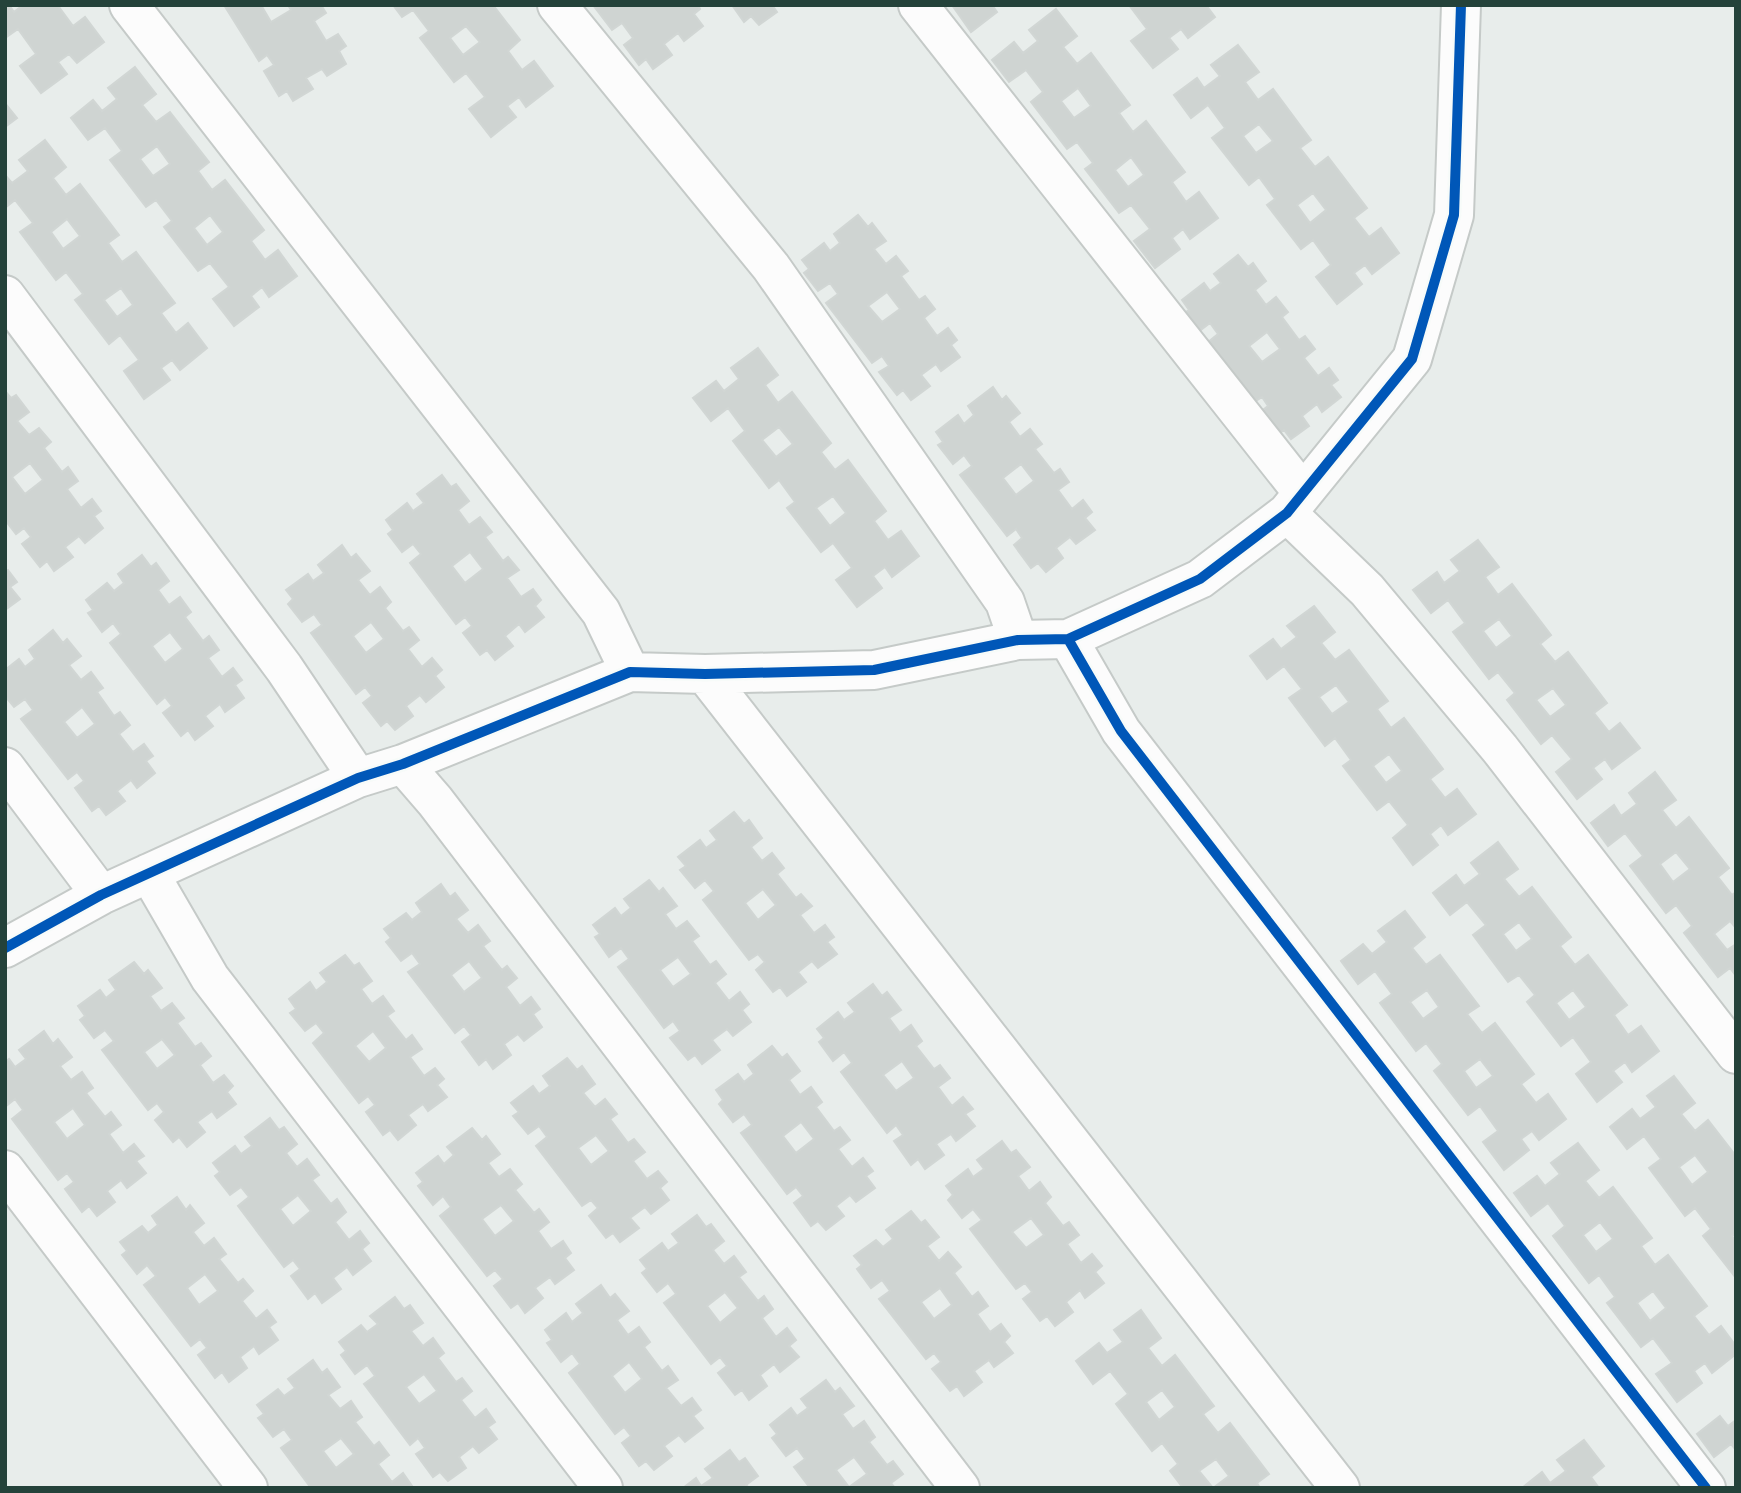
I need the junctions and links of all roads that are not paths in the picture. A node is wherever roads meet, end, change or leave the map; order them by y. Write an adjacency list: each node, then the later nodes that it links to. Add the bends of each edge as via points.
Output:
1 (129, 5): 9 (street, via 601,612)
2 (557, 5): 8 (street, via 771,267 1005,602)
3 (918, 5): 6 (street)
4 (1461, 5): 6 (street, via 1454,215 1412,359)
5 (12, 320): 13 (street, via 284,668)
6 (1295, 503): 7 (street, via 1200,579); 17 (street, via 1500,749)
7 (1068, 639): 8 (street); 23 (street, via 1121,731)
8 (1018, 640): 10 (street, via 874,670)
9 (630, 672): 10 (street); 11 (street)
10 (705, 674): 22 (street)
11 (403, 764): 13 (street); 21 (street)
12 (5, 767): 15 (street)
13 (358, 778): 14 (street)
14 (149, 873): 15 (street); 20 (street, via 210,978)
15 (101, 895): 16 (street)
16 (5, 948)
17 (1736, 1054)
18 (5, 1170): 19 (street)
19 (248, 1488)
20 (603, 1488)
21 (960, 1488)
22 (1340, 1488)
23 (1706, 1488)

